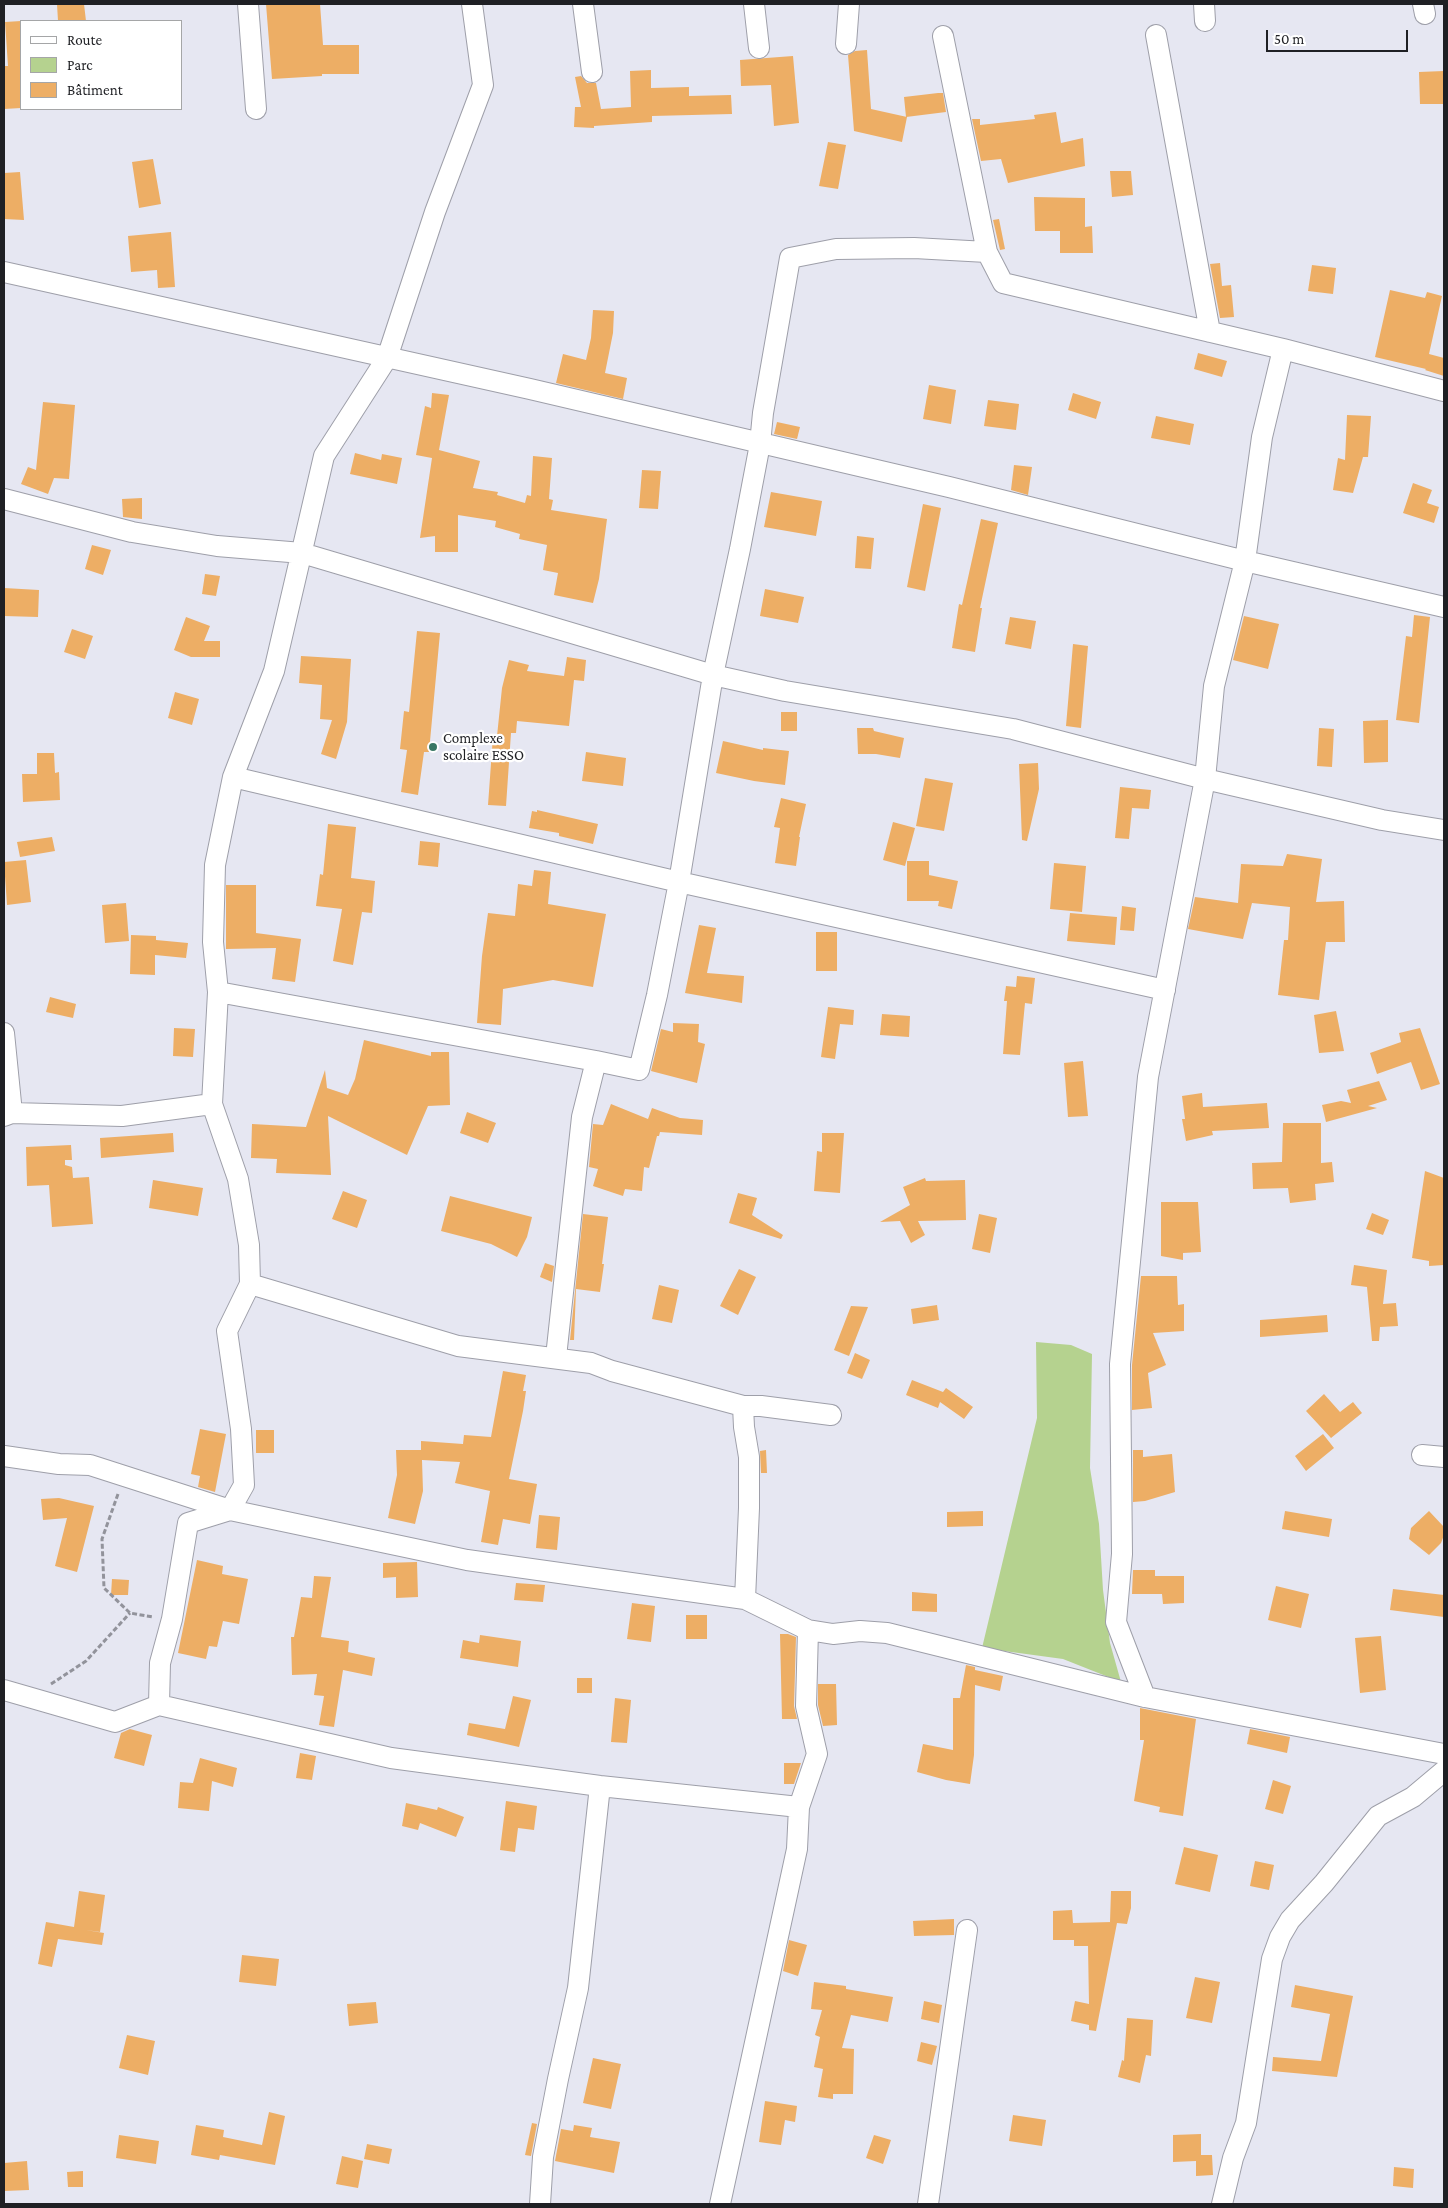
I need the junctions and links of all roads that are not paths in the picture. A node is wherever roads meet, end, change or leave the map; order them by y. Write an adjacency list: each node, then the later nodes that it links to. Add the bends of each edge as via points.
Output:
1 (248, 4): 11 (street)
2 (472, 4): 16 (street, via 483,85 435,212)
3 (583, 4): 10 (street)
4 (754, 4): 9 (street)
5 (850, 4): 8 (street)
6 (1156, 35): 14 (street)
7 (943, 36): 12 (street)
8 (846, 44)
9 (759, 48)
10 (592, 72)
11 (256, 109)
12 (987, 252): 14 (street, via 1003,283); 18 (street, via 914,248 836,249 790,258)
13 (4, 272): 16 (street)
14 (1210, 332): 15 (street)
15 (1284, 349): 17 (street); 21 (street, via 1262,437)
16 (387, 358): 18 (street); 20 (street, via 324,456)
17 (1444, 390)
18 (760, 444): 21 (street, via 949,487); 23 (street)
19 (4, 499): 20 (street, via 132,532 217,546)
20 (302, 553): 23 (street); 24 (street, via 274,671)
21 (1245, 561): 22 (street); 25 (street, via 1214,686)
22 (1444, 608)
23 (713, 675): 25 (street, via 785,691 1013,729); 27 (street)
24 (233, 776): 27 (street); 29 (street, via 216,865 212,942)
25 (1205, 779): 26 (street, via 1382,820); 28 (street)
26 (1444, 830)
27 (679, 882): 28 (street); 31 (street, via 639,1070)
28 (1165, 990): 45 (street, via 1148,1077 1120,1364 1122,1554 1116,1622)
29 (218, 992): 31 (street); 32 (street)
30 (4, 1033): 33 (street)
31 (596, 1061): 35 (street, via 582,1117)
32 (212, 1104): 33 (street, via 122,1116); 34 (street, via 238,1179 249,1245)
33 (8, 1114)
34 (250, 1284): 35 (street, via 458,1346); 41 (street, via 227,1331 241,1429 244,1485)
35 (556, 1357): 36 (street, via 591,1362 612,1371)
36 (743, 1406): 37 (street); 42 (street, via 749,1457)
37 (831, 1415)
38 (4, 1456): 41 (street, via 90,1465)
39 (1422, 1456): 40 (street)
40 (1444, 1457)
41 (230, 1510): 42 (street, via 467,1560); 46 (street, via 188,1523 172,1619 160,1663)
42 (745, 1599): 43 (street)
43 (808, 1630): 45 (street, via 833,1634 887,1632); 50 (street, via 806,1706 816,1754)
44 (4, 1690): 46 (street, via 115,1722)
45 (1144, 1697): 47 (street)
46 (159, 1705): 49 (street, via 391,1758)
47 (1444, 1754)
48 (1444, 1772): 55 (street, via 1413,1797 1378,1816 1324,1884 1290,1920 1280,1937 1272,1959 1246,2122)
49 (600, 1786): 50 (street); 52 (street, via 578,1988 543,2158)
50 (799, 1807): 53 (street, via 797,1848)
51 (967, 1930): 54 (street)
52 (540, 2204)
53 (720, 2204)
54 (928, 2204)
55 (1222, 2204)

